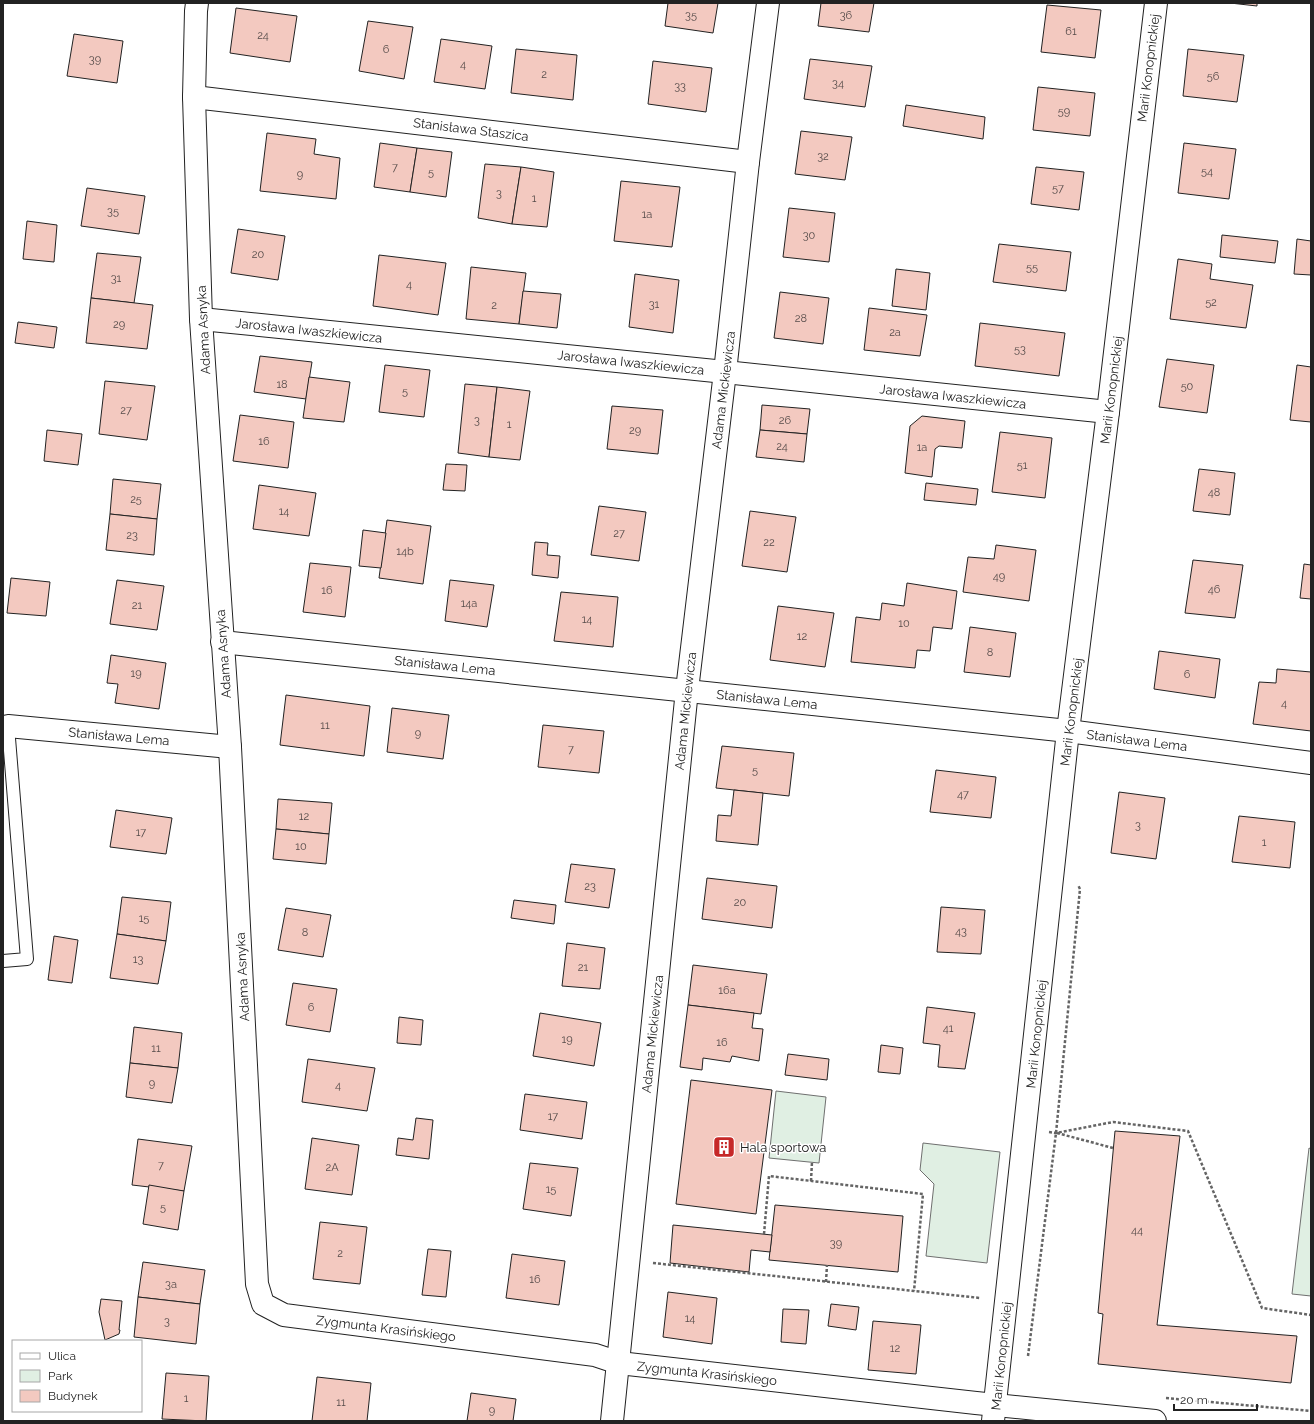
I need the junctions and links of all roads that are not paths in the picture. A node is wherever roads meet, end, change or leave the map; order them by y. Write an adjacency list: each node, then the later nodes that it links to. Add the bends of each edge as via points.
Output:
1 (197, 3): 4 (street, Adama Asnyka)
2 (768, 3): 5 (street, Adama Mickiewicza)
3 (1156, 3): 8 (street, Marii Konopnickiej)
4 (194, 97): 5 (street, Stanisława Staszica); 6 (street, Adama Asnyka)
5 (748, 162): 7 (street, Adama Mickiewicza)
6 (201, 320): 7 (street, Jarosława Iwaszkiewicza); 9 (street, Adama Asnyka)
7 (725, 372): 8 (street, Jarosława Iwaszkiewicza); 10 (street, Adama Mickiewicza)
8 (1108, 412): 12 (street, Marii Konopnickiej)
9 (222, 642): 10 (street, Stanisława Lema); 13 (street, Adama Asnyka)
10 (687, 690): 12 (street, Stanisława Lema); 17 (street, Adama Mickiewicza)
11 (8, 726): 13 (street, Stanisława Lema); 15 (lane, via 27,959)
12 (1068, 732): 14 (street, Stanisława Lema); 18 (street, Marii Konopnickiej)
13 (230, 747): 16 (street, Adama Asnyka, via 257,1284)
14 (1311, 763)
15 (3, 961)
16 (263, 1304): 17 (street, Zygmunta Krasińskiego, via 284,1316 594,1355)
17 (619, 1363): 18 (street, Zygmunta Krasińskiego); 19 (street, Adama Mickiewicza)
18 (995, 1413): 20 (street, Zygmunta Krasińskiego)
19 (612, 1421)
20 (1155, 1421)

